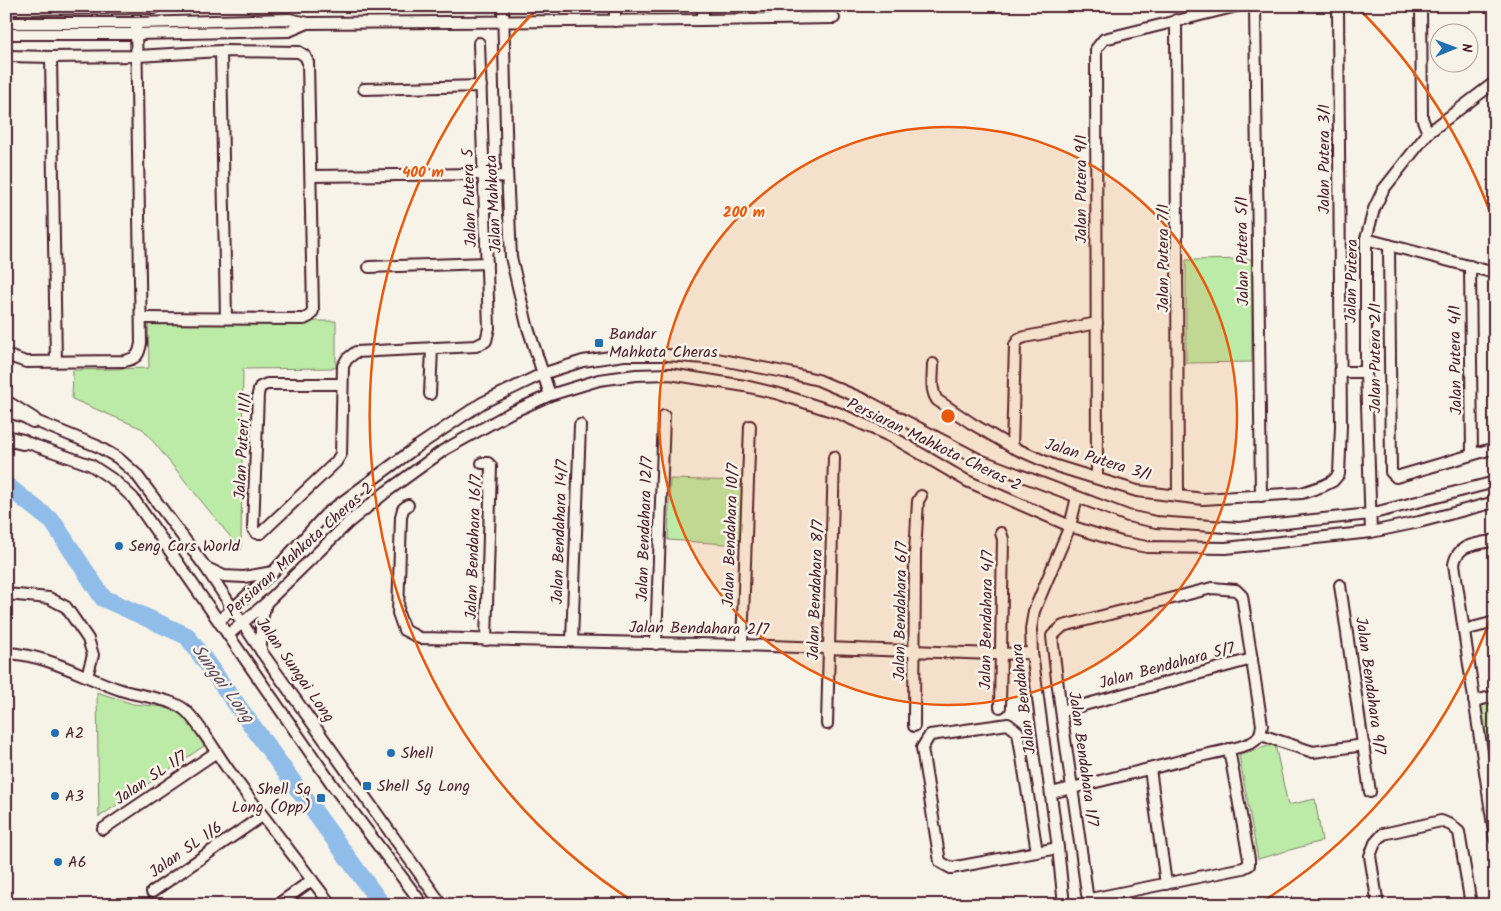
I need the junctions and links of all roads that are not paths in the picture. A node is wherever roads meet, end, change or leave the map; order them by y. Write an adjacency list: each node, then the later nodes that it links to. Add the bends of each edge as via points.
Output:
1 (158, 6): 10 (street)
2 (503, 6): 18 (street, Jalan Mahkota)
3 (615, 6): 16 (street)
4 (703, 6): 14 (street)
5 (794, 6): 13 (street)
6 (1237, 6): 15 (street, Jalan Putera 9/1)
7 (1255, 6): 71 (street, Jalan Putera 5/1)
8 (1338, 6): 48 (street, Jalan Putera 3/1)
9 (1421, 6): 31 (street, via 1422,118)
10 (74, 7): 11 (street)
11 (6, 9)
12 (834, 18): 13 (street)
13 (794, 19): 14 (street)
14 (703, 20): 16 (street)
15 (1176, 20): 43 (street, Jalan Putera 9/1, via 1104,39 1096,49); 70 (street, Jalan Putera 7/1)
16 (615, 21): 18 (street)
17 (308, 22): 18 (street); 20 (street); 22 (street, via 289,31)
18 (503, 22): 32 (street, Jalan Mahkota)
19 (6, 23): 20 (street)
20 (136, 23): 22 (street)
21 (6, 34): 22 (street)
22 (136, 34): 26 (street)
23 (479, 43): 29 (street, Jalan Putera 5)
24 (221, 51): 26 (street); 34 (street, via 298,52 304,56 308,62); 42 (street)
25 (6, 56): 27 (street)
26 (137, 56): 27 (street); 41 (street)
27 (51, 57): 46 (street)
28 (1495, 82): 31 (street, Jalan Putera)
29 (481, 86): 30 (street); 33 (street, Jalan Putera 5)
30 (364, 89)
31 (1428, 133): 35 (street, Jalan Putera, via 1384,190 1374,209)
32 (507, 173): 33 (street); 50 (street, Jalan Mahkota, via 511,257)
33 (484, 174): 34 (street); 37 (street, Jalan Putera 5)
34 (311, 176): 42 (street, via 313,311 304,318)
35 (1366, 239): 36 (street); 49 (street, Jalan Putera)
36 (1389, 245): 38 (street); 64 (street, Jalan Putera 2/1, via 1391,472 1396,477)
37 (487, 263): 39 (street); 44 (street, Jalan Putera 5, via 489,328 486,341 476,346)
38 (1470, 266): 40 (street); 64 (street, Jalan Putera 4/1)
39 (369, 267)
40 (1495, 273)
41 (141, 318): 42 (street); 46 (street, via 141,343 135,359)
42 (226, 318)
43 (1097, 323): 62 (street, via 1019,339 1015,345); 67 (street, Jalan Putera 9/1)
44 (432, 348): 51 (street, via 356,352 342,366); 52 (street)
45 (6, 354): 46 (street, via 26,362)
46 (56, 362)
47 (933, 364): 62 (street, Jalan Putera 3/1, via 932,390 937,400)
48 (1341, 372): 49 (street); 71 (street, Jalan Putera 3/1, via 1339,474 1333,481 1302,494)
49 (1366, 372): 75 (street, Jalan Putera)
50 (542, 374): 53 (street, Jalan Mahkota); 72 (street, Persiaran Mahkota Cheras 2, via 583,361 624,355 717,359 789,373 818,380 865,400 980,460); 81 (street, Persiaran Mahkota Cheras 2, via 482,403 418,446 326,514)
51 (341, 384): 51 (street, Jalan Puteri 11/1, via 260,386 253,529 256,533 261,533 341,454)
52 (430, 394)
53 (550, 395): 76 (street, Persiaran Mahkota Cheras 2, via 599,380 670,374 779,394 838,413 894,438 967,481); 84 (street, Persiaran Mahkota Cheras 2, via 444,450 386,492 349,522)
54 (6, 403): 57 (highway)
55 (6, 412): 57 (street, Jalan Sungai Long)
56 (664, 416): 93 (street, Jalan Bendahara 12/7)
57 (33, 420): 80 (street, Jalan Sungai Long, via 118,458 136,474)
58 (580, 425): 92 (street, Jalan Bendahara 14/7)
59 (750, 426): 94 (street, Jalan Bendahara 10/7)
60 (6, 436): 61 (highway)
61 (23, 442): 86 (street, via 91,465 115,481 133,498)
62 (1012, 447): 67 (street, Jalan Putera 3/1, via 1053,465)
63 (1495, 448): 64 (street)
64 (1472, 454)
65 (834, 457): 95 (street, Jalan Bendahara 8/7)
66 (482, 463): 91 (street, Jalan Bendahara 16/7, via 491,466)
67 (1097, 478): 70 (street, Jalan Putera 3/1, via 1136,491)
68 (1495, 482): 75 (street, Persiaran Mahkota Cheras 2)
69 (921, 496): 97 (street, Jalan Bendahara 6/7, via 915,553)
70 (1178, 496): 71 (street, Jalan Putera 3/1, via 1203,499)
71 (1261, 496)
72 (1078, 497): 75 (street, Persiaran Mahkota Cheras 2, via 1128,516 1156,522 1239,528); 76 (street, Jalan Bendahara)
73 (1495, 502): 77 (street, Persiaran Mahkota Cheras 2)
74 (408, 505): 91 (street, Jalan Bendahara 2/7, via 400,517 398,613 404,630 420,638)
75 (1370, 514): 77 (street, Jalan Putera)
76 (1070, 526): 77 (street, Persiaran Mahkota Cheras 2, via 1121,542 1172,548 1226,548); 100 (street, Jalan Bendahara, via 1034,611)
77 (1370, 532)
78 (1001, 534): 99 (street, Jalan Bendahara 4/7)
79 (1495, 540): 89 (street, via 1461,548 1455,556)
80 (206, 568): 81 (street, via 234,577); 85 (street, Jalan Sungai Long)
81 (273, 572): 85 (street, Persiaran Mahkota Cheras 2)
82 (1340, 585): 110 (street, Jalan Bendahara 9/7)
83 (6, 594): 102 (street, via 50,598 66,607 88,639 93,655)
84 (266, 603): 88 (street, Persiaran Mahkota Cheras 2); 96 (street, via 261,624)
85 (234, 609): 86 (street, Persiaran Mahkota Cheras 2); 88 (street, Jalan Sungai Long)
86 (219, 621): 90 (street)
87 (1495, 622): 89 (street)
88 (243, 623): 90 (street, Persiaran Mahkota Cheras 2); 96 (street, Jalan Sungai Long)
89 (1464, 630): 104 (street)
90 (228, 635): 129 (street, via 334,787)
91 (486, 640): 92 (street, Jalan Bendahara 2/7)
92 (572, 641): 93 (street, Jalan Bendahara 2/7)
93 (656, 644): 94 (street, Jalan Bendahara 2/7)
94 (742, 645): 95 (street, Jalan Bendahara 2/7)
95 (829, 649): 97 (street, Jalan Bendahara 2/7); 107 (street, Jalan Bendahara 8/7)
96 (262, 651): 130 (street, Jalan Sungai Long)
97 (915, 651): 99 (street, Jalan Bendahara 2/7); 108 (street, Jalan Bendahara 6/7)
98 (6, 653): 102 (street, via 22,654)
99 (998, 655): 100 (street, Jalan Bendahara 2/7); 105 (street, Jalan Bendahara 4/7)
100 (1032, 656): 118 (street, Jalan Bendahara)
101 (1252, 659): 106 (street, Jalan Bendahara 5/7); 106 (street, Jalan Bendahara 1/7, via 1242,596 1236,590 1212,588 1063,626 1052,636); 109 (street)
102 (88, 676): 112 (street, via 138,696 176,704 188,712)
103 (1495, 696): 104 (street)
104 (1474, 701): 114 (street)
105 (1000, 707)
106 (1062, 711): 116 (street, Jalan Bendahara 1/7)
107 (826, 724)
108 (914, 726)
109 (1261, 735): 110 (street, via 1313,752); 111 (street, via 1252,743)
110 (1364, 745): 117 (street, Jalan Bendahara 9/7)
111 (1229, 749): 115 (street); 125 (street, via 1248,864 1244,868)
112 (215, 753): 119 (street); 120 (street, Jalan SL 1/7)
113 (1495, 761): 114 (street)
114 (1483, 763): 121 (street)
115 (1150, 769): 116 (street); 125 (street)
116 (1073, 788): 118 (street); 125 (street, Jalan Bendahara 1/7, via 1090,899)
117 (1370, 792)
118 (1051, 794): 122 (street, Jalan Bendahara)
119 (262, 816): 124 (street); 126 (street, Jalan SL 1/6)
120 (103, 828)
121 (1495, 839)
122 (1058, 848): 123 (street); 131 (street, Jalan Bendahara)
123 (1037, 852): 123 (street, via 952,868 940,862 922,748 930,735 1008,724 1018,732)
124 (312, 880): 127 (street); 128 (street)
125 (1166, 884)
126 (152, 892)
127 (277, 905)
128 (331, 905)
129 (423, 905)
130 (442, 905)
131 (1064, 905)
132 (1378, 905): 133 (street, via 1370,856 1375,843 1382,834 1441,821 1458,832)
133 (1471, 905)

